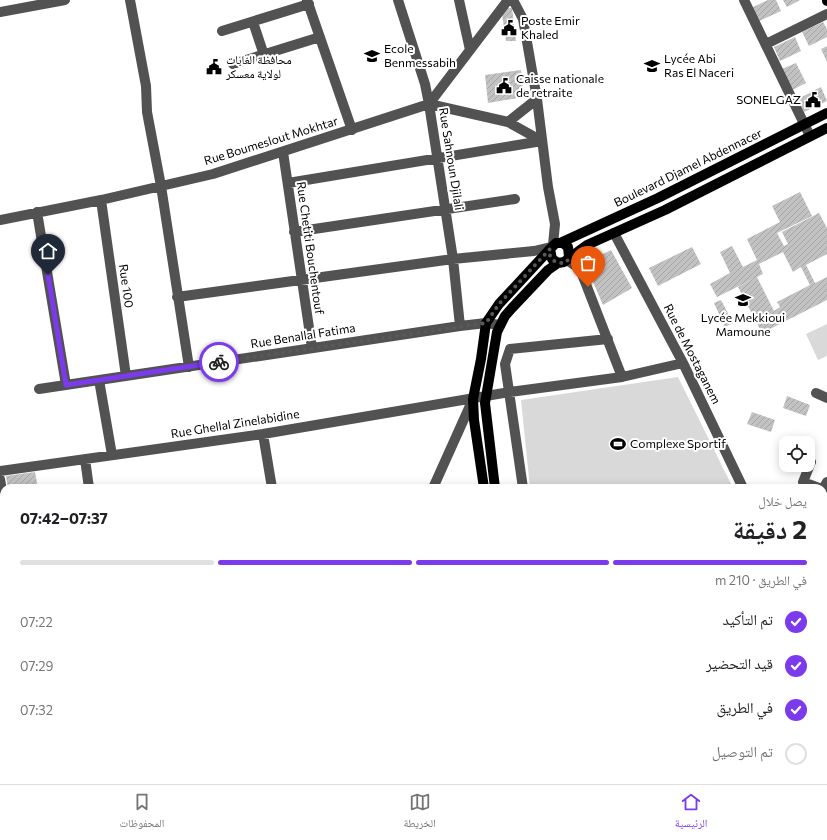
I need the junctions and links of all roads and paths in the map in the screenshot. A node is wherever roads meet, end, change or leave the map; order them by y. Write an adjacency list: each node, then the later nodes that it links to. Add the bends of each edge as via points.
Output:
1 (65, 0): 9 (street)
2 (130, 0): 33 (street)
3 (398, 0): 19 (street, Rue Sahnoun Djilali)
4 (459, 0): 15 (street)
5 (508, 0): 15 (street)
6 (513, 0): 18 (street, via 523,19)
7 (744, 0): 14 (street)
8 (308, 2): 11 (street); 13 (street)
9 (0, 12)
10 (827, 14): 14 (street)
11 (253, 22): 12 (street); 16 (street)
12 (222, 31)
13 (320, 37): 16 (street); 24 (street)
14 (766, 44): 22 (street)
15 (470, 50): 19 (street)
16 (264, 55): 17 (street)
17 (233, 64)
18 (537, 100): 21 (street); 26 (street)
19 (429, 104): 21 (street); 24 (street, Rue Boumeslout Mokhtar); 29 (street, Rue Sahnoun Djilali)
20 (827, 113): 22 (main road, Boulevard Djamel Abdennacer)
21 (508, 122): 26 (street)
22 (804, 125): 25 (street); 27 (main road, Boulevard Djamel Abdennacer)
23 (827, 128): 25 (main road)
24 (352, 130): 28 (street, Rue Boumeslout Mokhtar)
25 (810, 136): 30 (main road)
26 (542, 141): 29 (street); 46 (street)
27 (754, 149): 30 (main road, via 754,156); 31 (main road, Boulevard Djamel Abdennacer)
28 (283, 152): 32 (street, Rue Chetiti Bouchentouf); 33 (street, Rue Boumeslout Mokhtar, via 213,174)
29 (437, 158): 32 (street); 40 (street, Rue Sahnoun Djilali)
30 (760, 162): 35 (main road)
31 (704, 175): 34 (main road, Boulevard Djamel Abdennacer); 35 (main road, via 706,182)
32 (288, 183): 44 (street, Rue Chetiti Bouchentouf)
33 (161, 186): 39 (street, Rue Boumeslout Mokhtar); 50 (street)
34 (682, 186): 36 (main road, Boulevard Djamel Abdennacer); 37 (main road, via 688,192)
35 (712, 186): 37 (main road)
36 (658, 198): 41 (main road, via 665,203); 46 (main road, Boulevard Djamel Abdennacer)
37 (688, 198): 41 (main road)
38 (515, 199): 40 (street)
39 (102, 200): 42 (street, Rue Boumeslout Mokhtar); 58 (street, Rue 100)
40 (445, 209): 44 (street); 47 (street, Rue Sahnoun Djilali)
41 (665, 210): 45 (main road)
42 (37, 212): 43 (street, Rue Boumeslout Mokhtar); 61 (street)
43 (0, 220)
44 (294, 232): 49 (street, Rue Chetiti Bouchentouf)
45 (614, 233): 48 (main road, via 582,248); 56 (street, Rue de Mostaganem)
46 (557, 245): 47 (street, via 534,251); 48 (main road, via 569,250); 48 (main road, via 552,259); 51 (main road, Boulevard Djamel Abdennacer, via 499,304)
47 (453, 259): 49 (street); 53 (street, Rue Sahnoun Djilali)
48 (564, 260): 52 (main road, via 548,270 512,308); 54 (street, via 576,266 582,274)
49 (302, 280): 50 (street); 55 (street, Rue Chetiti Bouchentouf)
50 (177, 297): 57 (street)
51 (486, 323): 52 (street, Rue Benallal Fatima); 53 (street, Rue Benallal Fatima); 67 (main road, Boulevard Djamel Abdennacer)
52 (500, 325): 65 (main road)
53 (460, 326): 55 (street, Rue Benallal Fatima)
54 (608, 339): 59 (street); 63 (street, via 510,349 505,364)
55 (312, 348): 57 (street, Rue Benallal Fatima)
56 (683, 363): 59 (street, Rue Ghellal Zinelabidine); 79 (street, Rue de Mostaganem)
57 (188, 367): 58 (street, Rue Benallal Fatima)
58 (126, 376): 60 (street, Rue Benallal Fatima)
59 (622, 377): 63 (street, Rue Ghellal Zinelabidine)
60 (99, 380): 61 (street, Rue Benallal Fatima); 69 (street)
61 (66, 385): 62 (street, Rue Benallal Fatima)
62 (39, 389)
63 (510, 392): 65 (street, Rue Ghellal Zinelabidine); 78 (street)
64 (816, 393): 66 (street)
65 (485, 397): 67 (street, Rue Ghellal Zinelabidine); 77 (main road)
66 (827, 398)
67 (472, 399): 68 (street, Rue Ghellal Zinelabidine); 75 (street); 76 (main road, Boulevard Djamel Abdennacer)
68 (263, 434): 69 (street, Rue Ghellal Zinelabidine); 74 (street)
69 (112, 455): 70 (street, Rue Ghellal Zinelabidine)
70 (85, 459): 71 (street, Rue Ghellal Zinelabidine); 73 (street)
71 (0, 471)
72 (807, 472): 80 (street, via 803,482)
73 (88, 484)
74 (271, 484)
75 (435, 484)
76 (483, 484)
77 (495, 484)
78 (522, 484)
79 (741, 484)
80 (808, 484)

